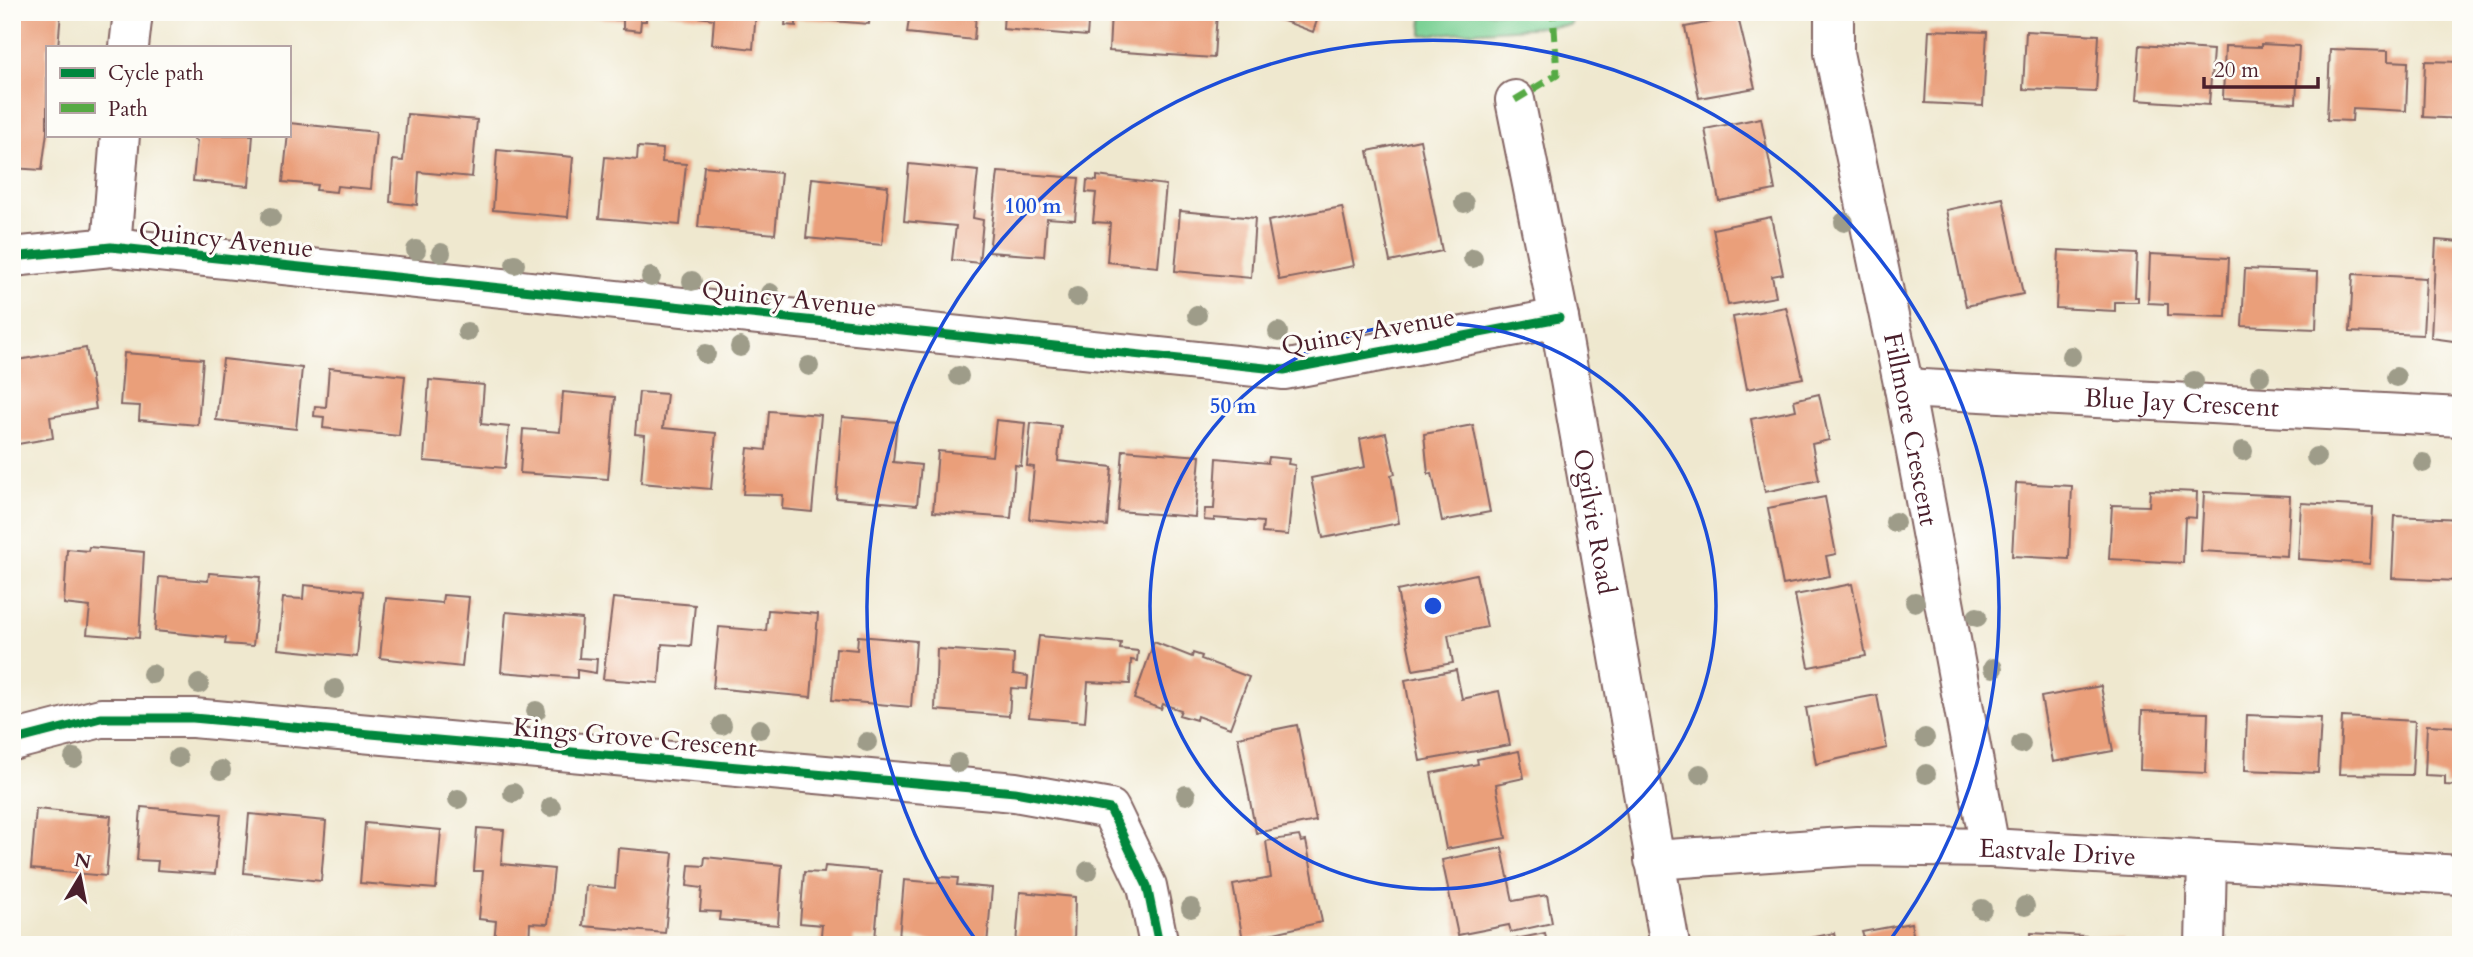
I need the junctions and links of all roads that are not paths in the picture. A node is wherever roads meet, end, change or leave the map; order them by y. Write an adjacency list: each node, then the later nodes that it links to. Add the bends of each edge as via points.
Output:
1 (133, 12): 3 (street)
2 (1834, 12): 9 (street, Fillmore Crescent, via 1834,52)
3 (129, 46)
4 (1515, 100): 8 (street, Ogilvie Road)
5 (120, 136): 6 (street)
6 (111, 247): 7 (street, Quincy Avenue); 8 (street, Quincy Avenue, via 1284,370)
7 (12, 257)
8 (1559, 318): 13 (street, Ogilvie Road)
9 (1903, 388): 10 (street, Blue Jay Crescent); 12 (street, Fillmore Crescent)
10 (2461, 417)
11 (12, 741): 16 (street, Kings Grove Crescent, via 101,718 193,718 1015,792 1110,809 1147,886)
12 (1990, 848): 13 (street, Eastvale Drive, via 1857,846); 14 (street, Eastvale Drive)
13 (1654, 860): 17 (street, Ogilvie Road)
14 (2207, 860): 15 (street, Eastvale Drive); 18 (street)
15 (2461, 875)
16 (1159, 945)
17 (1670, 945)
18 (2205, 945)

